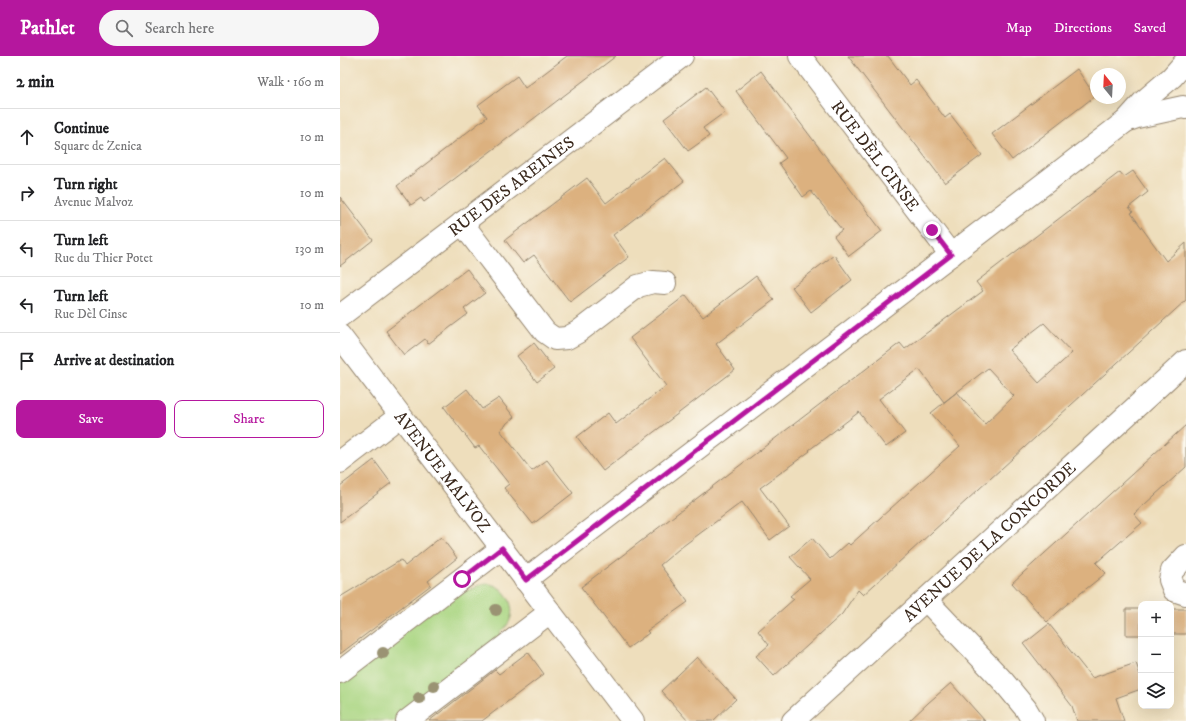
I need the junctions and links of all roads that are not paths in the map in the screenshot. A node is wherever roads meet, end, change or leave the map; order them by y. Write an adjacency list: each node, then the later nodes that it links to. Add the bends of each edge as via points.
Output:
1 (682, 56): 6 (street, RUE DES AREINES)
2 (800, 56): 7 (street, RUE DÈL CINSE)
3 (1186, 61): 5 (street)
4 (1185, 106): 5 (street)
5 (1126, 122): 7 (street)
6 (462, 223): 8 (street, via 545,332 555,339 567,338 578,332 638,286 653,282); 9 (street, RUE DES AREINES)
7 (951, 255): 16 (street)
8 (665, 283)
9 (340, 316)
10 (340, 336): 12 (street, AVENUE MALVOZ)
11 (1186, 361): 18 (street, AVENUE DE LA CONCORDE)
12 (400, 416): 13 (street); 14 (street, AVENUE MALVOZ)
13 (340, 462)
14 (502, 548): 16 (street, AVENUE MALVOZ); 20 (street)
15 (1186, 556): 17 (street, via 1172,571 1170,580 1174,590)
16 (526, 580): 19 (street, AVENUE MALVOZ)
17 (1186, 594)
18 (926, 600): 23 (street, AVENUE DE LA CONCORDE); 24 (street, via 1006,684)
19 (550, 612): 21 (street); 22 (street, AVENUE MALVOZ)
20 (340, 672)
21 (407, 721)
22 (633, 721)
23 (792, 721)
24 (1033, 721)

